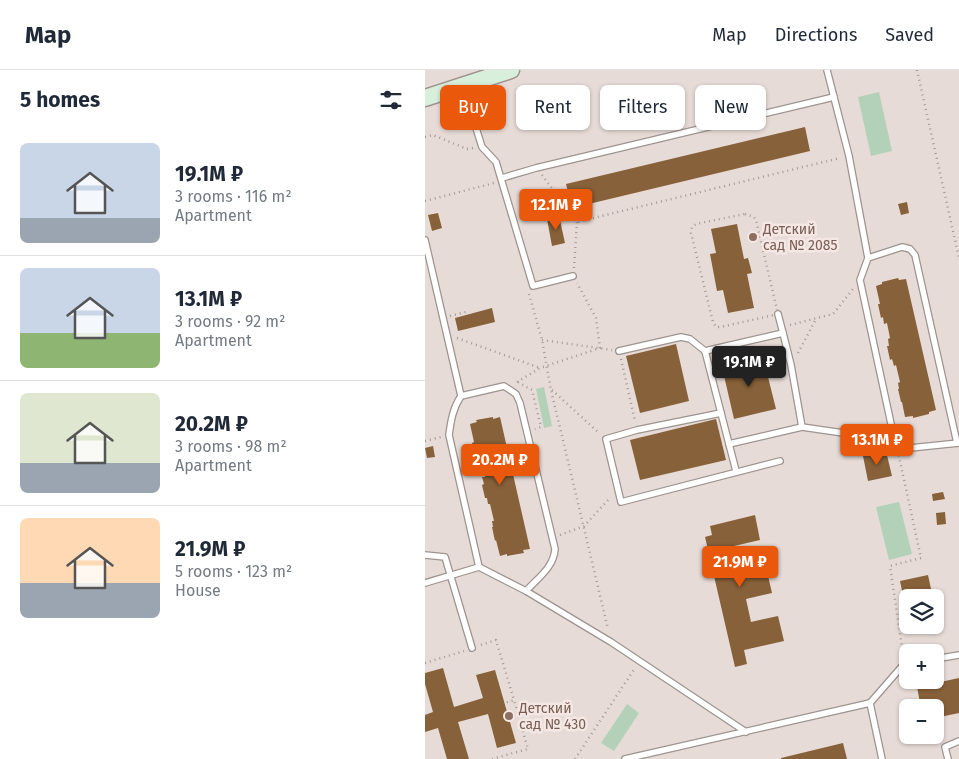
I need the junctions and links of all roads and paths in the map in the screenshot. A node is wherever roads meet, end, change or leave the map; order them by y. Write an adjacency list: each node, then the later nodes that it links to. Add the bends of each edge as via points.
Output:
1 (511, 70): 4 (main road)
2 (827, 70): 6 (lane)
3 (917, 70): 18 (path)
4 (466, 85)
5 (440, 93): 7 (main road)
6 (834, 97): 11 (lane); 12 (lane)
7 (425, 98)
8 (477, 130): 10 (lane)
9 (425, 137): 10 (path, via 433,135 467,149)
10 (482, 146): 13 (lane, via 497,162)
11 (849, 156): 15 (path); 17 (lane)
12 (536, 168): 13 (lane); 15 (path)
13 (500, 180): 14 (path); 19 (lane, via 533,286)
14 (425, 201)
15 (577, 222): 19 (path)
16 (425, 240): 24 (lane)
17 (868, 258): 20 (lane); 47 (lane, via 902,247 915,255)
18 (959, 258)
19 (573, 276): 29 (path, via 597,318)
20 (860, 280): 25 (path, via 833,314); 43 (lane)
21 (529, 294): 28 (path)
22 (466, 312): 24 (path)
23 (778, 314): 23 (path, via 716,327 692,227 745,214 757,220); 26 (lane)
24 (443, 318): 27 (lane)
25 (816, 319): 26 (path); 32 (path)
26 (782, 330): 31 (lane); 32 (lane)
27 (447, 334): 34 (path); 38 (lane)
28 (541, 340): 29 (path); 33 (path)
29 (600, 348): 30 (path); 33 (path)
30 (619, 351): 31 (lane, via 681,337); 42 (path)
31 (705, 351): 39 (lane)
32 (791, 365): 40 (lane)
33 (547, 366): 34 (path); 37 (path)
34 (540, 368): 35 (path)
35 (518, 382): 36 (path, via 512,381); 41 (path, via 532,390 541,427)
36 (504, 386): 38 (lane); 41 (lane, via 516,394)
37 (551, 390): 45 (path); 53 (path)
38 (461, 396): 44 (lane, via 451,417)
39 (721, 413): 42 (lane); 48 (lane)
40 (802, 427): 43 (lane, via 857,435); 48 (lane)
41 (527, 430): 54 (lane)
42 (637, 430): 45 (lane)
43 (893, 432): 49 (lane)
44 (449, 435): 46 (path); 56 (lane)
45 (606, 439): 52 (lane)
46 (425, 441)
47 (958, 443): 49 (lane)
48 (729, 444): 51 (lane)
49 (910, 448): 61 (path, via 898,452 921,558 890,566)
50 (780, 461): 51 (lane)
51 (736, 471): 52 (lane, via 621,502)
52 (618, 489): 53 (path)
53 (584, 526): 54 (path); 60 (path)
54 (553, 538): 59 (lane, via 554,558 551,564)
55 (425, 555): 57 (lane, via 445,557)
56 (479, 567): 57 (lane); 59 (lane)
57 (450, 575): 58 (lane); 62 (lane)
58 (425, 583)
59 (526, 591): 60 (lane)
60 (611, 642): 65 (lane)
61 (903, 644)
62 (472, 648): 66 (path); 68 (path, via 496,640)
63 (959, 656): 64 (lane)
64 (944, 658)
65 (640, 661): 71 (lane); 74 (path)
66 (425, 663)
67 (899, 672): 70 (lane)
68 (514, 700): 69 (path); 73 (path, via 528,749)
69 (504, 703)
70 (870, 703): 71 (lane); 76 (lane)
71 (746, 732): 75 (lane)
72 (959, 741): 77 (lane, via 945,747)
73 (492, 759)
74 (575, 759)
75 (625, 759)
76 (881, 759)
77 (948, 759)

